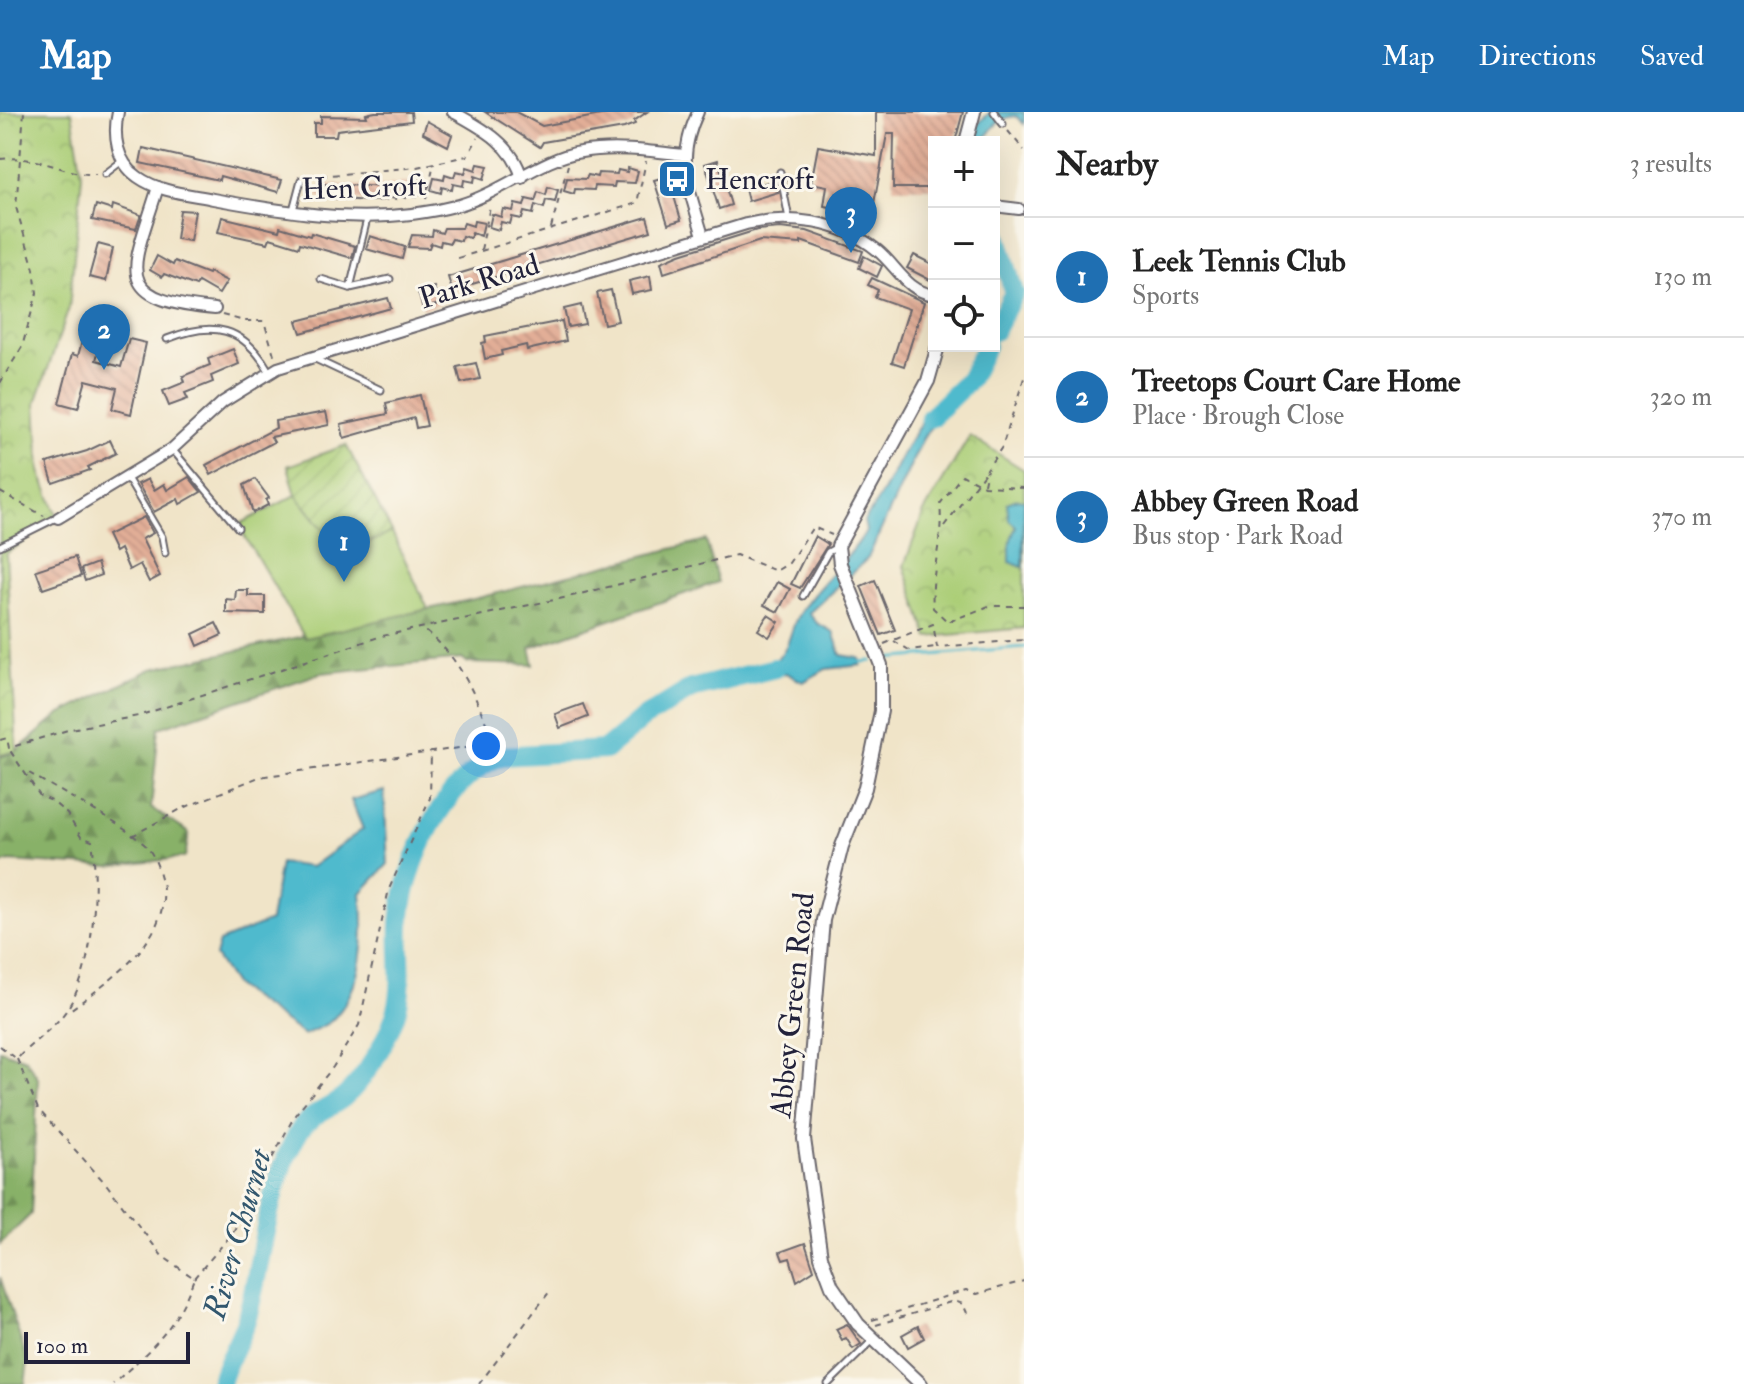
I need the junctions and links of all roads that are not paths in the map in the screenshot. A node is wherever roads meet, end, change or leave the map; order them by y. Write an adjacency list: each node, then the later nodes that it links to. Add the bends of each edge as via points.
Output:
1 (118, 112): 9 (street, via 114,133)
2 (453, 112): 12 (street, via 512,156)
3 (698, 112): 8 (street)
4 (974, 112): 7 (street)
5 (994, 112): 6 (lane)
6 (1003, 124)
7 (968, 136)
8 (684, 155): 12 (street, Hen Croft, via 579,152); 20 (street)
9 (122, 161): 11 (lane); 14 (street, Hen Croft)
10 (780, 172): 19 (lane)
11 (105, 174)
12 (522, 178): 18 (street, Hen Croft, via 493,193 423,212)
13 (303, 179): 17 (lane)
14 (158, 187): 17 (street, Hen Croft); 25 (street, via 136,259 138,280 159,301)
15 (1000, 207): 16 (street)
16 (1019, 209)
17 (292, 213): 18 (street, Hen Croft)
18 (368, 217): 23 (lane)
19 (789, 219): 20 (street, Park Road); 24 (street, Park Road, via 839,229 863,241 914,289)
20 (703, 236): 28 (street, Park Road)
21 (321, 279): 23 (lane)
22 (390, 279): 23 (lane)
23 (350, 288)
24 (928, 293)
25 (215, 309)
26 (167, 339): 29 (lane, via 192,329 221,330 248,343)
27 (936, 352): 35 (street, via 913,411)
28 (313, 357): 29 (street, Park Road); 30 (lane)
29 (274, 370): 31 (street, Park Road, via 223,402)
30 (381, 390)
31 (172, 449): 32 (street, Park Road); 34 (lane)
32 (126, 475): 33 (street, Park Road); 37 (lane, via 160,532)
33 (52, 519): 36 (lane)
34 (238, 528)
35 (839, 542): 38 (lane); 39 (street, Abbey Green Road, via 840,564 883,678 865,788 842,846 823,920 804,1139 821,1257 832,1286)
36 (0, 546)
37 (165, 553)
38 (803, 596)
39 (873, 1340): 40 (lane); 41 (street, Abbey Green Road)
40 (828, 1384)
41 (921, 1384)

